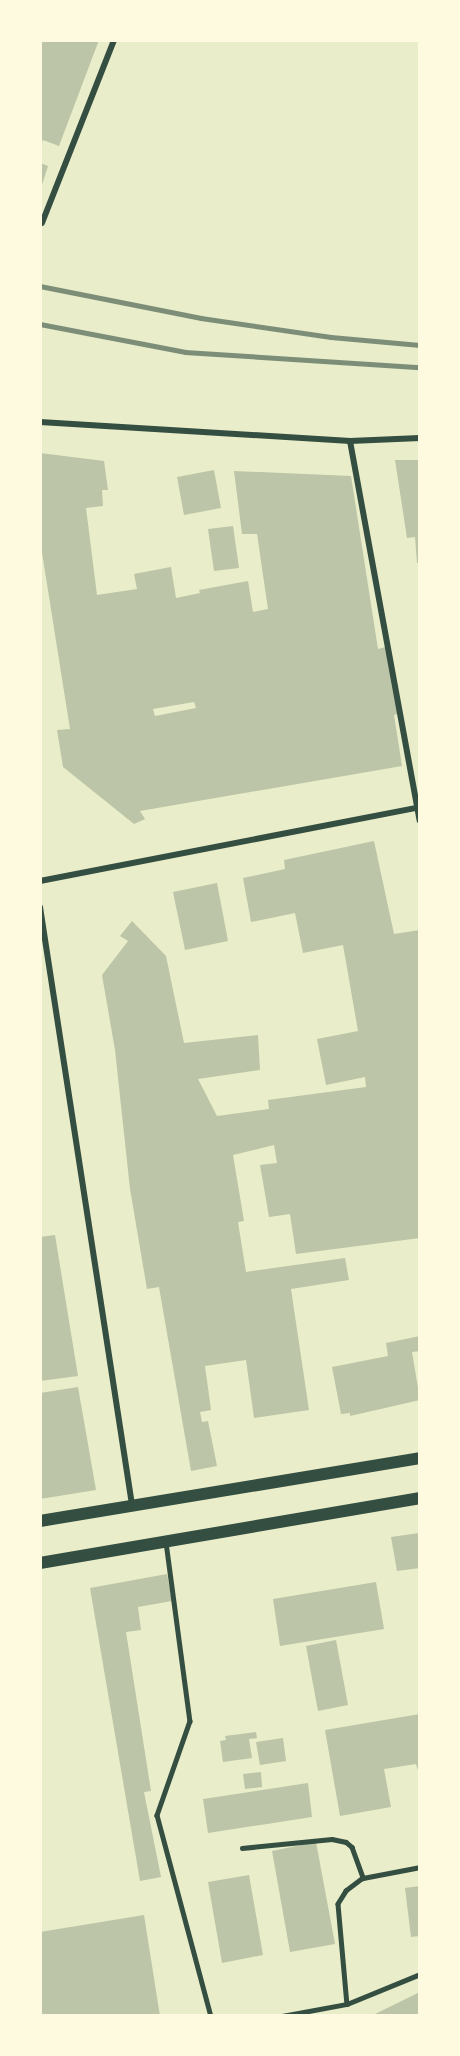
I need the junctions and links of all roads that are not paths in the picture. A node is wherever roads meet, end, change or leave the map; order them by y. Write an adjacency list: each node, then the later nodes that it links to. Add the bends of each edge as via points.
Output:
1 (114, 40): 2 (street)
2 (42, 223)
3 (40, 422): 5 (street)
4 (420, 438): 5 (street)
5 (350, 441): 6 (street)
6 (418, 807): 7 (street); 8 (street)
7 (420, 821)
8 (40, 881)
9 (40, 907): 12 (street)
10 (420, 1458): 12 (main road)
11 (420, 1498): 14 (main road)
12 (132, 1505): 13 (main road)
13 (40, 1521)
14 (166, 1542): 15 (main road); 21 (lane, via 190,1721 157,1815)
15 (40, 1563)
16 (242, 1848): 18 (lane, via 340,1840 352,1847)
17 (420, 1867): 18 (lane)
18 (363, 1878): 20 (lane, via 346,1891 338,1904)
19 (420, 1974): 20 (lane)
20 (347, 2004): 22 (lane)
21 (211, 2016)
22 (282, 2016)

